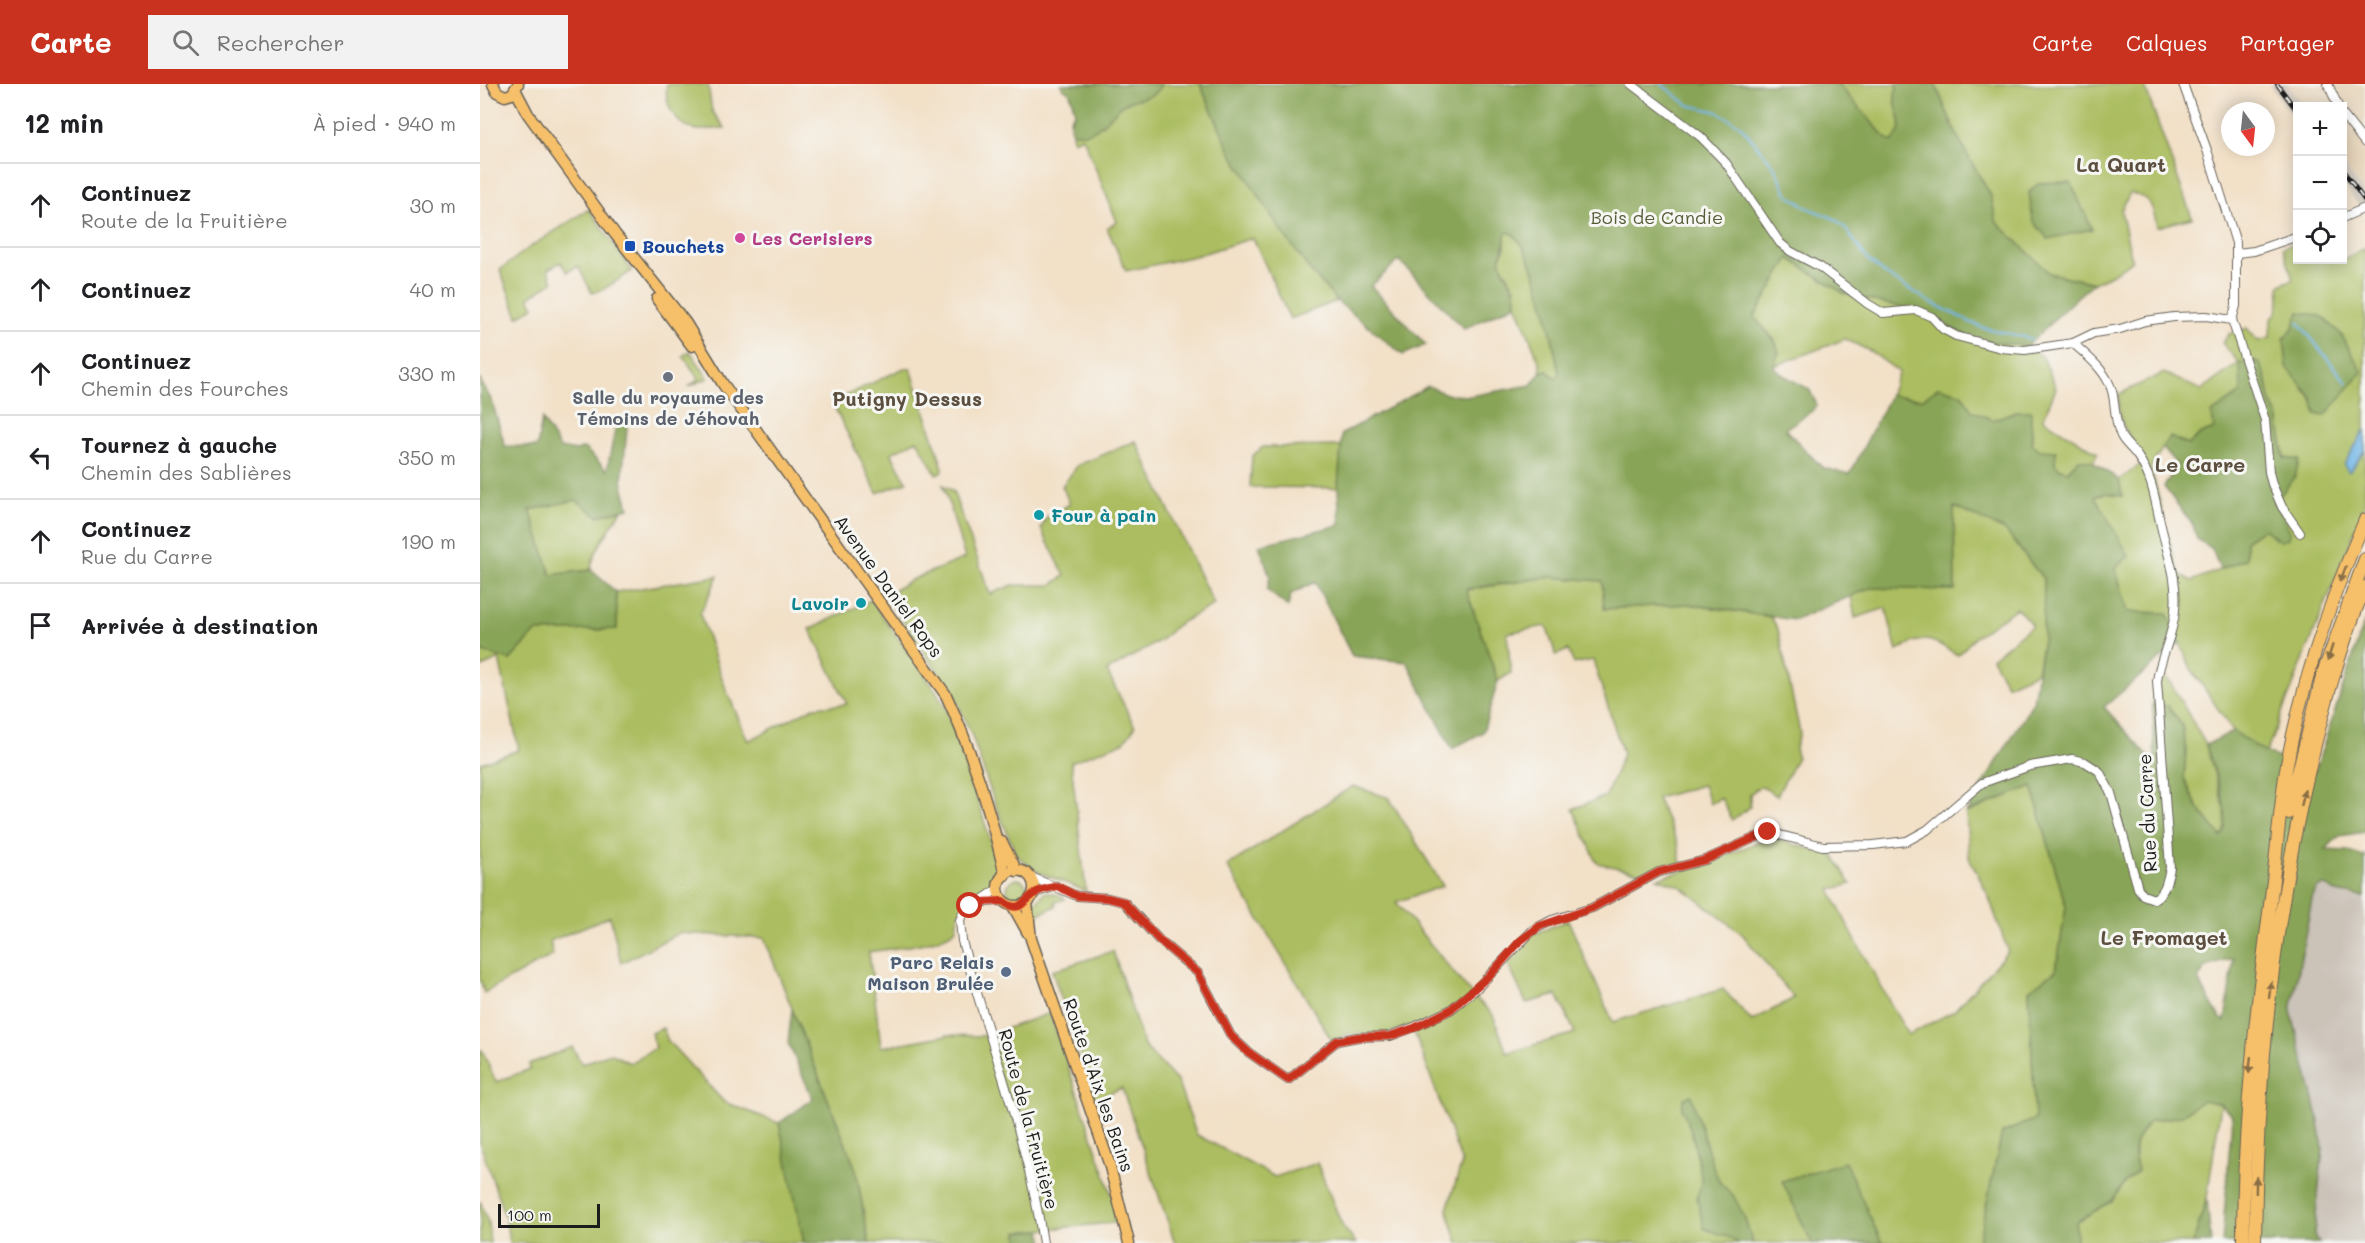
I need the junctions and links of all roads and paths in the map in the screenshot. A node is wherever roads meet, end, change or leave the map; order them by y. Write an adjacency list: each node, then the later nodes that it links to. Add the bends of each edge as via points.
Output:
1 (493, 84): 5 (main road, Avenue Daniel Rops, via 497,92)
2 (1631, 84): 17 (street, via 1701,137 1726,163 1780,243 1883,313 1916,310 1956,336 2001,348 2025,350)
3 (2183, 84): 12 (street, via 2234,233)
4 (2328, 84): 6 (street)
5 (514, 90): 13 (main road, Avenue Daniel Rops, via 637,271)
6 (2336, 102)
7 (2347, 119): 8 (street)
8 (2365, 143)
9 (2365, 208): 10 (street)
10 (2347, 216)
11 (2293, 238): 12 (street)
12 (2237, 254): 14 (street)
13 (666, 304): 15 (main road, Avenue Daniel Rops); 16 (main road, Avenue Daniel Rops)
14 (2232, 320): 17 (street, via 2206,316 2145,321 2088,335); 20 (street, via 2265,420 2272,484)
15 (678, 327): 16 (main road, via 683,327); 18 (main road, Avenue Daniel Rops)
16 (697, 342): 18 (main road, Avenue Daniel Rops)
17 (2073, 343): 27 (street, Rue du Carre, via 2108,378 2121,438 2138,457 2153,487 2176,577 2170,640 2158,666 2157,681 2170,868 2160,896 2148,898 2138,888 2111,793 2099,771 2072,759 2030,766 1982,783 1927,830 1907,841 1830,846 1768,832 1705,860 1659,872 1592,908 1533,930 1450,1010 1390,1036 1337,1041 1288,1080 1231,1036 1198,973 1159,940 1124,902 1077,896)
18 (723, 384): 23 (main road, Avenue Daniel Rops, via 946,695 963,731)
19 (2365, 520): 32 (highway, one-way to 32, via 2332,600 2302,697 2286,769)
20 (2300, 533)
21 (2365, 559): 32 (highway, one-way to 32, via 2311,717)
22 (2365, 587): 37 (highway, one-way to 22, via 2256,1158 2268,1004 2292,848 2318,732)
23 (994, 826): 24 (main road, Avenue Daniel Rops); 25 (main road, Avenue Daniel Rops)
24 (1017, 871): 25 (main road); 26 (main road)
25 (1005, 875): 28 (main road)
26 (1031, 877): 27 (street); 29 (main road)
27 (1057, 886): 29 (street)
28 (999, 888): 30 (street, Route de la Fruitière); 31 (main road)
29 (1031, 898): 31 (main road); 33 (main road, Route d'Aix les Bains)
30 (980, 902): 31 (street); 34 (street, Route de la Fruitière, via 963,913 962,935 1024,1152)
31 (1008, 903): 33 (main road, Route d'Aix les Bains)
32 (2270, 903): 36 (highway, one-way to 36, via 2249,1073)
33 (1031, 939): 35 (main road, Route d'Aix les Bains, via 1109,1163)
34 (1043, 1243)
35 (1129, 1243)
36 (2243, 1243)
37 (2255, 1243)

